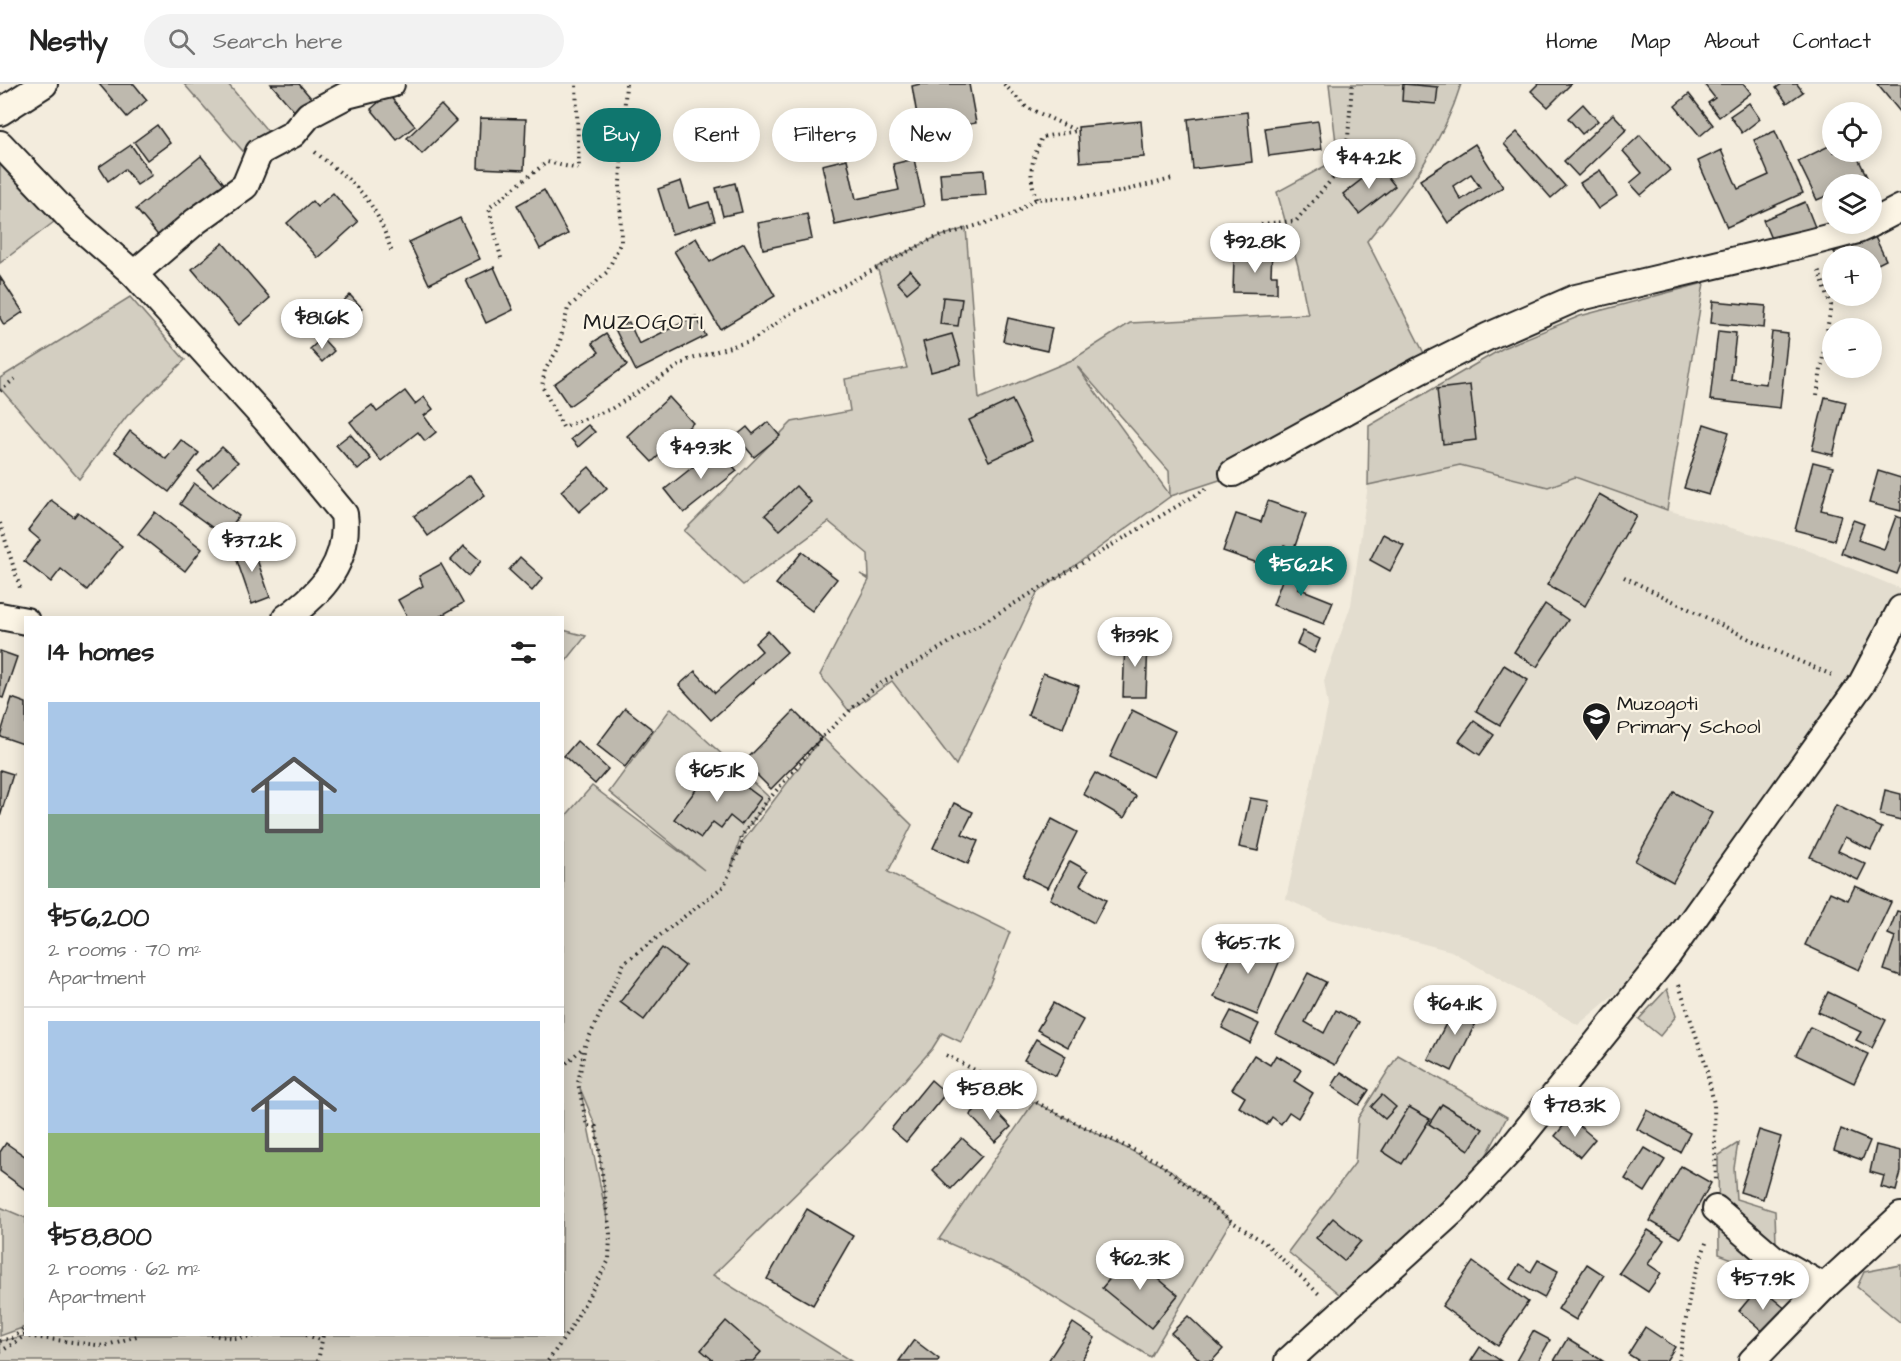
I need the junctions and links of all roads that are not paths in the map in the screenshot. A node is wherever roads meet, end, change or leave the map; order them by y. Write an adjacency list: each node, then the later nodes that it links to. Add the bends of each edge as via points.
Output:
1 (44, 84): 3 (street)
2 (391, 84): 8 (street, via 347,95 309,115 293,134 259,152 245,186 196,221)
3 (0, 112)
4 (0, 144): 8 (street, via 73,221)
5 (1901, 208): 6 (street)
6 (1882, 218)
7 (1843, 234): 9 (street, via 1576,298 1439,361)
8 (134, 274): 13 (street, via 268,422 344,514 339,563 325,585)
9 (1233, 473)
10 (24, 609): 12 (street)
11 (1901, 609): 17 (street, via 1862,683 1669,953 1508,1153 1452,1212)
12 (0, 616)
13 (288, 616)
14 (1716, 1209): 16 (street, via 1773,1258)
15 (1901, 1216): 16 (street)
16 (1824, 1287): 18 (street)
17 (1288, 1361)
18 (1752, 1361)

